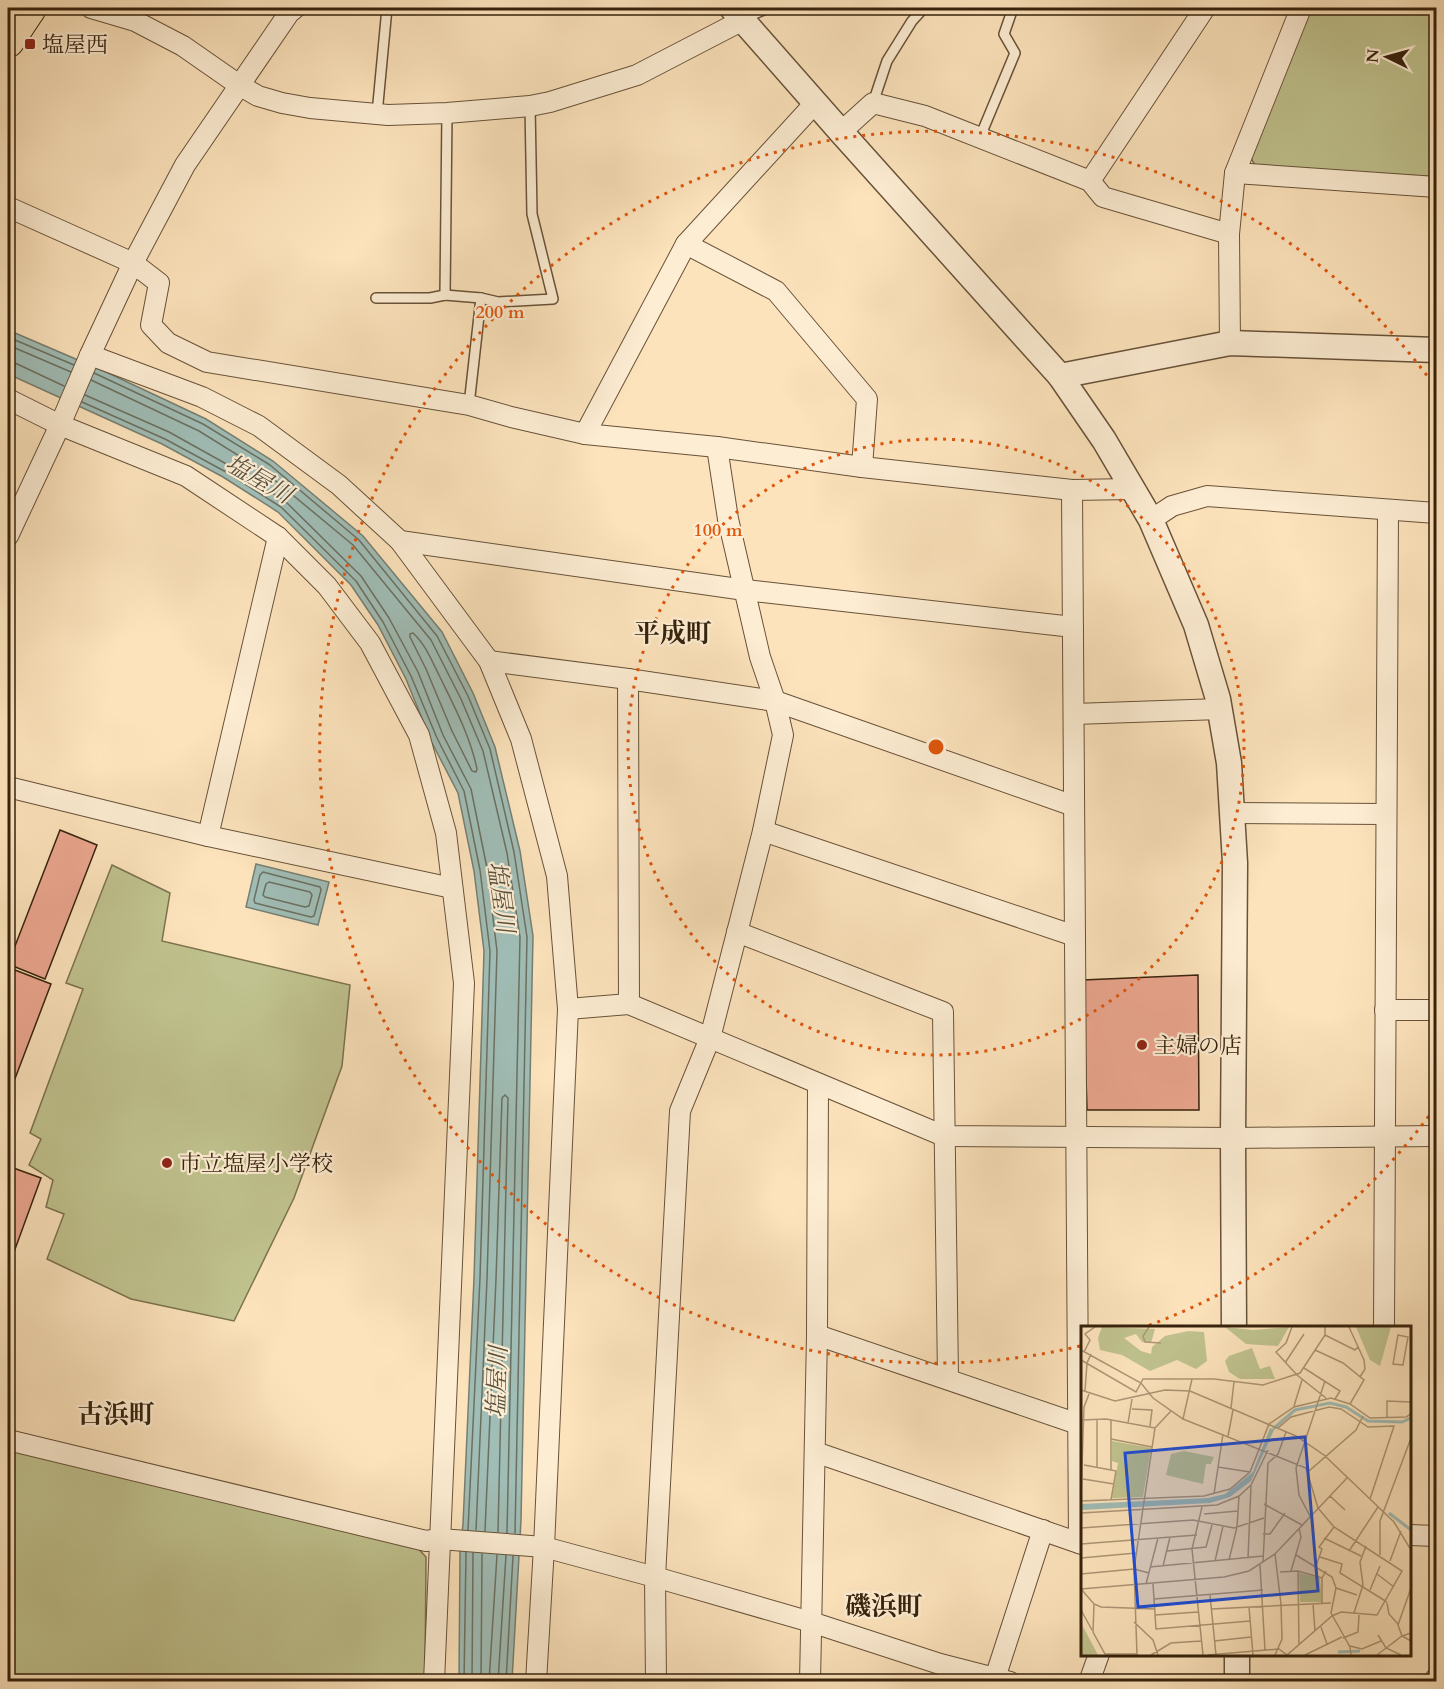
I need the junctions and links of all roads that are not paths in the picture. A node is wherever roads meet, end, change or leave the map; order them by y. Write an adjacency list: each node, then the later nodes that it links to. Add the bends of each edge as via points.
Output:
1 (30, 8): 11 (highway)
2 (91, 8): 12 (street, via 135,21 183,46)
3 (295, 8): 12 (street)
4 (387, 8): 17 (lane)
5 (768, 8): 10 (lane)
6 (924, 8): 14 (lane, via 887,61)
7 (1013, 8): 19 (lane, via 1004,34 1015,53)
8 (1205, 8): 21 (street)
9 (1301, 8): 20 (street)
10 (737, 14): 13 (street); 15 (street, via 637,75)
11 (8, 41)
12 (239, 85): 17 (street, via 282,103); 26 (street, via 185,165)
13 (816, 102): 18 (street); 25 (street)
14 (873, 103): 18 (street); 19 (street, via 925,116)
15 (530, 106): 16 (street); 29 (lane, via 532,214 553,299 498,302)
16 (447, 113): 17 (street); 27 (lane)
17 (376, 114)
18 (840, 132): 33 (street)
19 (980, 137): 21 (street)
20 (1235, 174): 22 (street); 24 (street)
21 (1090, 181): 24 (street, via 1103,197)
22 (1437, 187)
23 (8, 207): 26 (street)
24 (1228, 234): 30 (street)
25 (686, 244): 37 (street); 39 (street, via 776,291 867,399)
26 (133, 263): 32 (street); 35 (street, via 159,283 151,325 168,343 207,362)
27 (445, 295): 28 (lane); 29 (lane)
28 (376, 298)
29 (481, 298): 35 (lane)
30 (1230, 343): 31 (street); 33 (street)
31 (1437, 350)
32 (90, 355): 36 (street); 47 (street, via 202,397 259,426 339,486)
33 (1060, 376): 40 (street)
34 (8, 399): 36 (street)
35 (469, 405): 37 (street)
36 (60, 425): 45 (street); 46 (street, via 186,476)
37 (585, 434): 38 (street)
38 (717, 447): 39 (street); 48 (street, via 728,519)
39 (862, 467): 41 (street)
40 (1133, 489): 41 (street); 44 (street)
41 (1072, 490): 49 (street)
42 (1388, 510): 43 (street); 44 (street, via 1207,495 1172,506); 58 (street)
43 (1437, 513)
44 (1151, 520): 53 (street, via 1196,625)
45 (8, 536)
46 (278, 537): 60 (street); 61 (street, via 327,586 370,644 419,735 446,833)
47 (400, 541): 48 (street); 50 (street)
48 (745, 590): 49 (street); 52 (street, via 760,657)
49 (1073, 627): 54 (street)
50 (489, 662): 51 (street); 65 (street, via 521,739 557,876)
51 (628, 679): 52 (street); 64 (street)
52 (775, 701): 56 (street); 59 (street, via 783,735)
53 (1220, 709): 54 (street); 57 (street)
54 (1074, 714): 56 (street)
55 (8, 787): 60 (street)
56 (1074, 806): 63 (street)
57 (1232, 813): 58 (street); 74 (street)
58 (1386, 814): 66 (street)
59 (763, 831): 62 (street); 63 (street)
60 (208, 836): 61 (street)
61 (452, 888): 85 (street, via 464,983)
62 (737, 932): 68 (street); 70 (street, via 943,1012)
63 (1076, 936): 73 (street)
64 (629, 1004): 65 (street); 68 (street)
65 (567, 1010): 87 (street)
66 (1385, 1010): 67 (street); 71 (street)
67 (1437, 1010)
68 (710, 1038): 69 (street); 88 (street, via 680,1111)
69 (818, 1083): 70 (street); 77 (street)
70 (944, 1136): 73 (street); 78 (street)
71 (1385, 1136): 72 (street); 74 (street); 76 (street)
72 (1437, 1136)
73 (1077, 1137): 74 (street); 79 (street)
74 (1233, 1138): 75 (street)
75 (1234, 1326)
76 (1384, 1326)
77 (817, 1335): 78 (street); 81 (street)
78 (948, 1378): 79 (street)
79 (1078, 1424): 86 (street)
80 (8, 1440): 85 (street, via 426,1541)
81 (815, 1452): 82 (street); 89 (street)
82 (1043, 1530): 86 (street); 93 (street)
83 (1411, 1535): 84 (street)
84 (1437, 1536)
85 (440, 1539): 87 (street); 94 (street)
86 (1081, 1543)
87 (544, 1547): 88 (street); 95 (street)
88 (656, 1577): 89 (street); 96 (street)
89 (811, 1622): 92 (street); 97 (street)
90 (1098, 1656): 98 (street)
91 (1237, 1656): 99 (street)
92 (940, 1673): 93 (street)
93 (1002, 1680)
94 (434, 1682)
95 (536, 1682)
96 (656, 1682)
97 (810, 1682)
98 (1089, 1682)
99 (1237, 1682)

